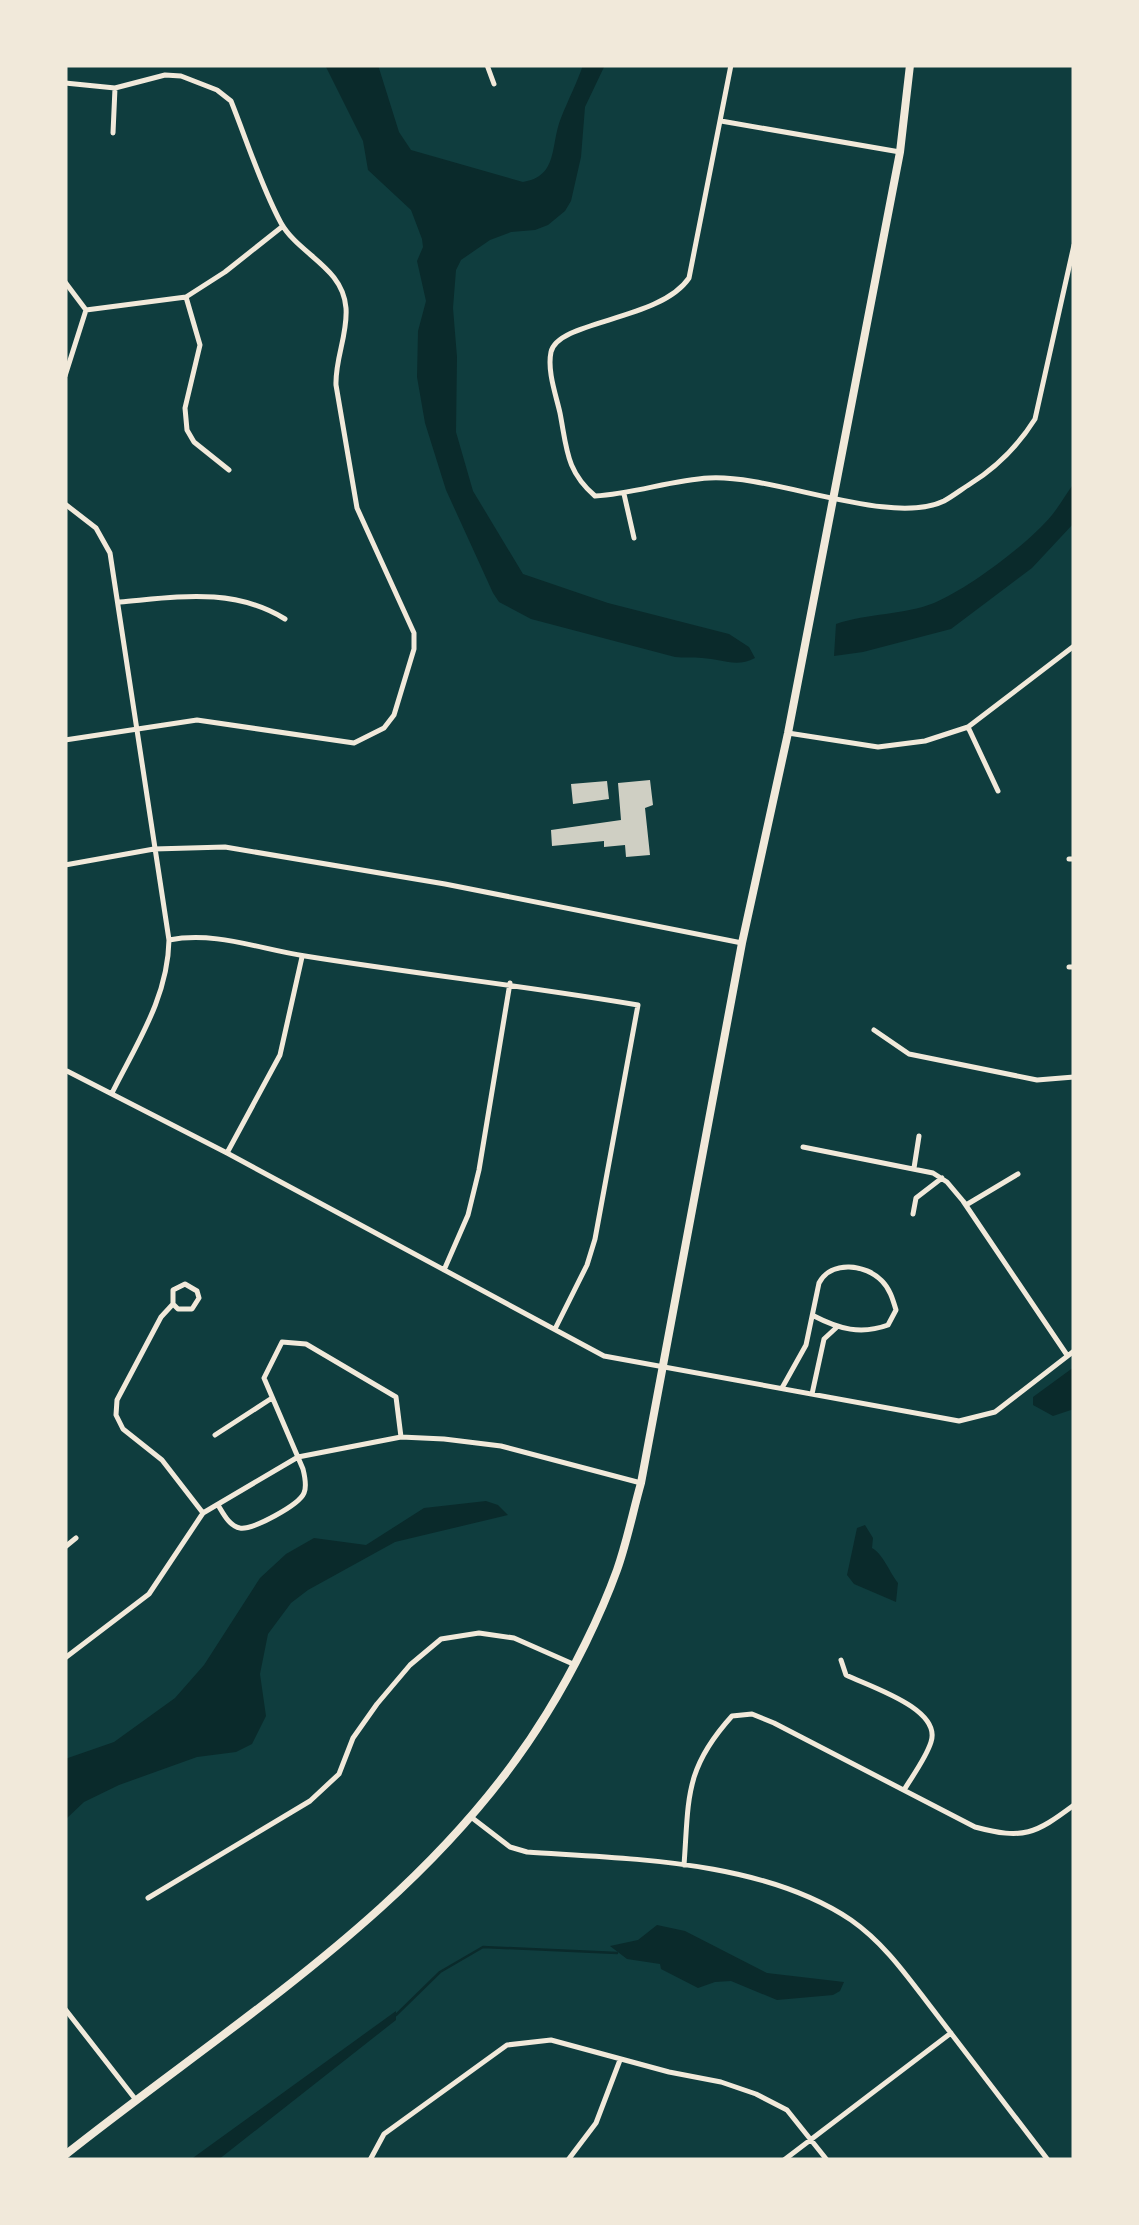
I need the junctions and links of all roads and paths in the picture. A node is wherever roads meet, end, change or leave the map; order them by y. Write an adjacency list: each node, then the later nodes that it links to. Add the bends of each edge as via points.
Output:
1 (488, 65): 5 (street)
2 (731, 65): 7 (street)
3 (910, 65): 9 (main road)
4 (65, 83): 6 (street)
5 (494, 84)
6 (114, 88): 8 (street); 10 (street, via 181,76 231,101)
7 (721, 120): 9 (street); 17 (street, via 682,290 653,307 564,334 552,348 572,472 595,496)
8 (113, 133)
9 (900, 152): 18 (main road)
10 (283, 226): 13 (street); 26 (street, via 342,292 336,385 358,508 414,633 414,649 394,715 370,738 354,743 197,720)
11 (1074, 245): 18 (street, via 1035,419 1019,444 942,502 912,508)
12 (65, 282): 14 (street)
13 (186, 296): 14 (street); 16 (street, via 200,345 185,408 187,430)
14 (86, 310): 15 (street)
15 (65, 376)
16 (230, 470)
17 (624, 494): 18 (street, via 710,478); 20 (street)
18 (833, 499): 27 (main road)
19 (65, 504): 21 (street, via 104,540)
20 (634, 538)
21 (120, 602): 22 (street, via 208,594 262,606); 26 (street)
22 (285, 620)
23 (1071, 648): 24 (street); 25 (street)
24 (1074, 657)
25 (968, 727): 27 (street, via 878,747); 29 (street)
26 (139, 730): 28 (street); 30 (street)
27 (788, 732): 33 (main road)
28 (65, 740)
29 (998, 791)
30 (154, 848): 31 (street); 32 (street); 33 (street, via 225,847)
31 (65, 864)
32 (169, 940): 34 (street, via 194,935); 39 (street, via 158,1002)
33 (742, 943): 54 (main road)
34 (302, 956): 35 (street); 42 (street, via 280,1055)
35 (510, 983): 48 (street, via 479,1170); 52 (street, via 638,1005 595,1239)
36 (874, 1030): 38 (street, via 909,1054 1037,1080)
37 (67, 1071): 39 (street)
38 (1074, 1077)
39 (112, 1093): 42 (street)
40 (919, 1136): 43 (street)
41 (803, 1147): 43 (street)
42 (227, 1153): 48 (street)
43 (914, 1168): 45 (street)
44 (1018, 1174): 46 (street)
45 (942, 1178): 46 (street); 47 (street, via 916,1198)
46 (966, 1204): 53 (street)
47 (913, 1214)
48 (444, 1270): 52 (street)
49 (173, 1304): 49 (street, via 192,1310 197,1291 178,1286); 63 (street, via 117,1400 116,1415)
50 (814, 1316): 51 (street); 51 (street, via 819,1283 832,1268 881,1279 896,1310 888,1325 862,1331); 55 (street)
51 (838, 1326): 56 (street, via 824,1339)
52 (555, 1329): 54 (street, via 604,1356)
53 (1071, 1353): 56 (street, via 978,1418 959,1421)
54 (664, 1366): 55 (street); 61 (main road)
55 (782, 1388): 56 (street)
56 (812, 1394)
57 (272, 1398): 58 (street); 59 (street, via 264,1378 282,1342 306,1344 396,1397); 60 (street)
58 (215, 1434)
59 (401, 1437): 60 (street); 61 (street, via 502,1446)
60 (298, 1456): 62 (street); 62 (street, via 306,1481 292,1506 240,1528)
61 (641, 1483): 68 (main road, via 617,1570)
62 (218, 1504): 63 (street)
63 (203, 1513): 66 (street, via 149,1594)
64 (76, 1538): 65 (street)
65 (65, 1547)
66 (65, 1658)
67 (841, 1660): 69 (street, via 846,1675 926,1715 931,1743)
68 (573, 1664): 71 (main road, via 546,1715); 73 (street, via 514,1638 479,1633 440,1640 376,1704 339,1774 310,1801)
69 (904, 1790): 70 (street, via 1007,1836 1041,1829); 72 (street, via 774,1723 752,1714 732,1716 691,1778)
70 (1074, 1805)
71 (471, 1817): 72 (street, via 510,1847 528,1852); 77 (main road, via 336,1946)
72 (684, 1864): 75 (street, via 796,1892 850,1920 885,1948)
73 (148, 1898)
74 (65, 2009): 77 (street)
75 (951, 2034): 78 (street); 84 (street)
76 (620, 2060): 78 (street, via 756,2094 788,2110); 80 (street, via 551,2040 507,2044 384,2134); 81 (street, via 596,2123)
77 (136, 2100): 79 (main road)
78 (812, 2139): 82 (street); 83 (street)
79 (65, 2156)
80 (370, 2160)
81 (568, 2160)
82 (784, 2160)
83 (826, 2160)
84 (1048, 2160)

